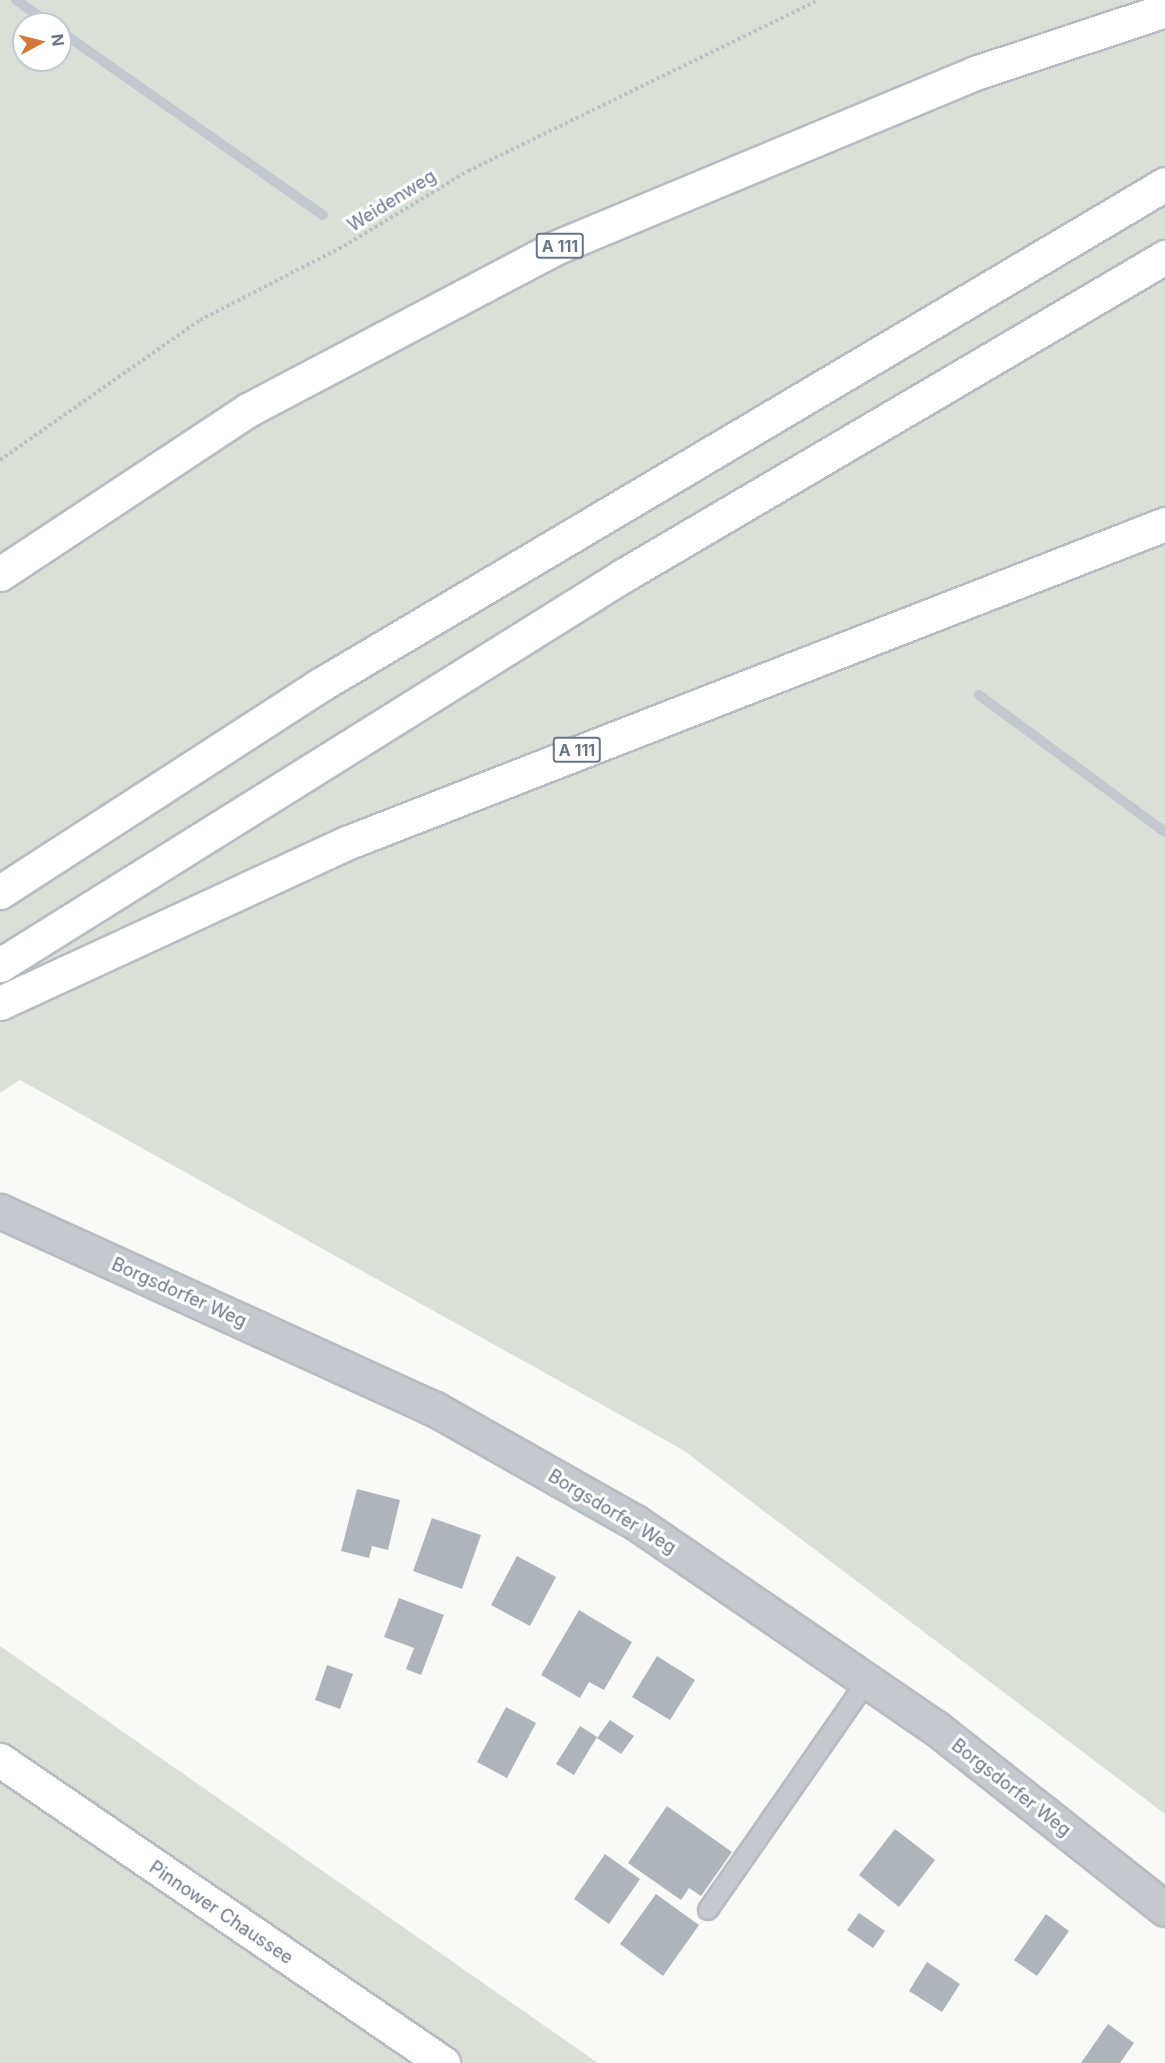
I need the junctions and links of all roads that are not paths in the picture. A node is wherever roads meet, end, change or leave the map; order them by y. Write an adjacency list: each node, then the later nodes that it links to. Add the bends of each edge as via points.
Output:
1 (1165, 10): 5 (main road, A 111, via 975,73 555,248 248,410)
2 (1165, 184): 6 (main road, via 320,685)
3 (1165, 257): 7 (main road, via 624,574)
4 (1165, 524): 8 (main road, A 111, via 349,842)
5 (0, 574)
6 (0, 892)
7 (0, 965)
8 (0, 1004)
9 (0, 1211): 10 (street, Borgsdorfer Weg, via 435,1409 635,1522)
10 (867, 1681): 12 (street, Borgsdorfer Weg, via 936,1728); 13 (lane)
11 (0, 1760): 14 (main road, Pinnower Chaussee)
12 (1165, 1909)
13 (708, 1910)
14 (443, 2063)

